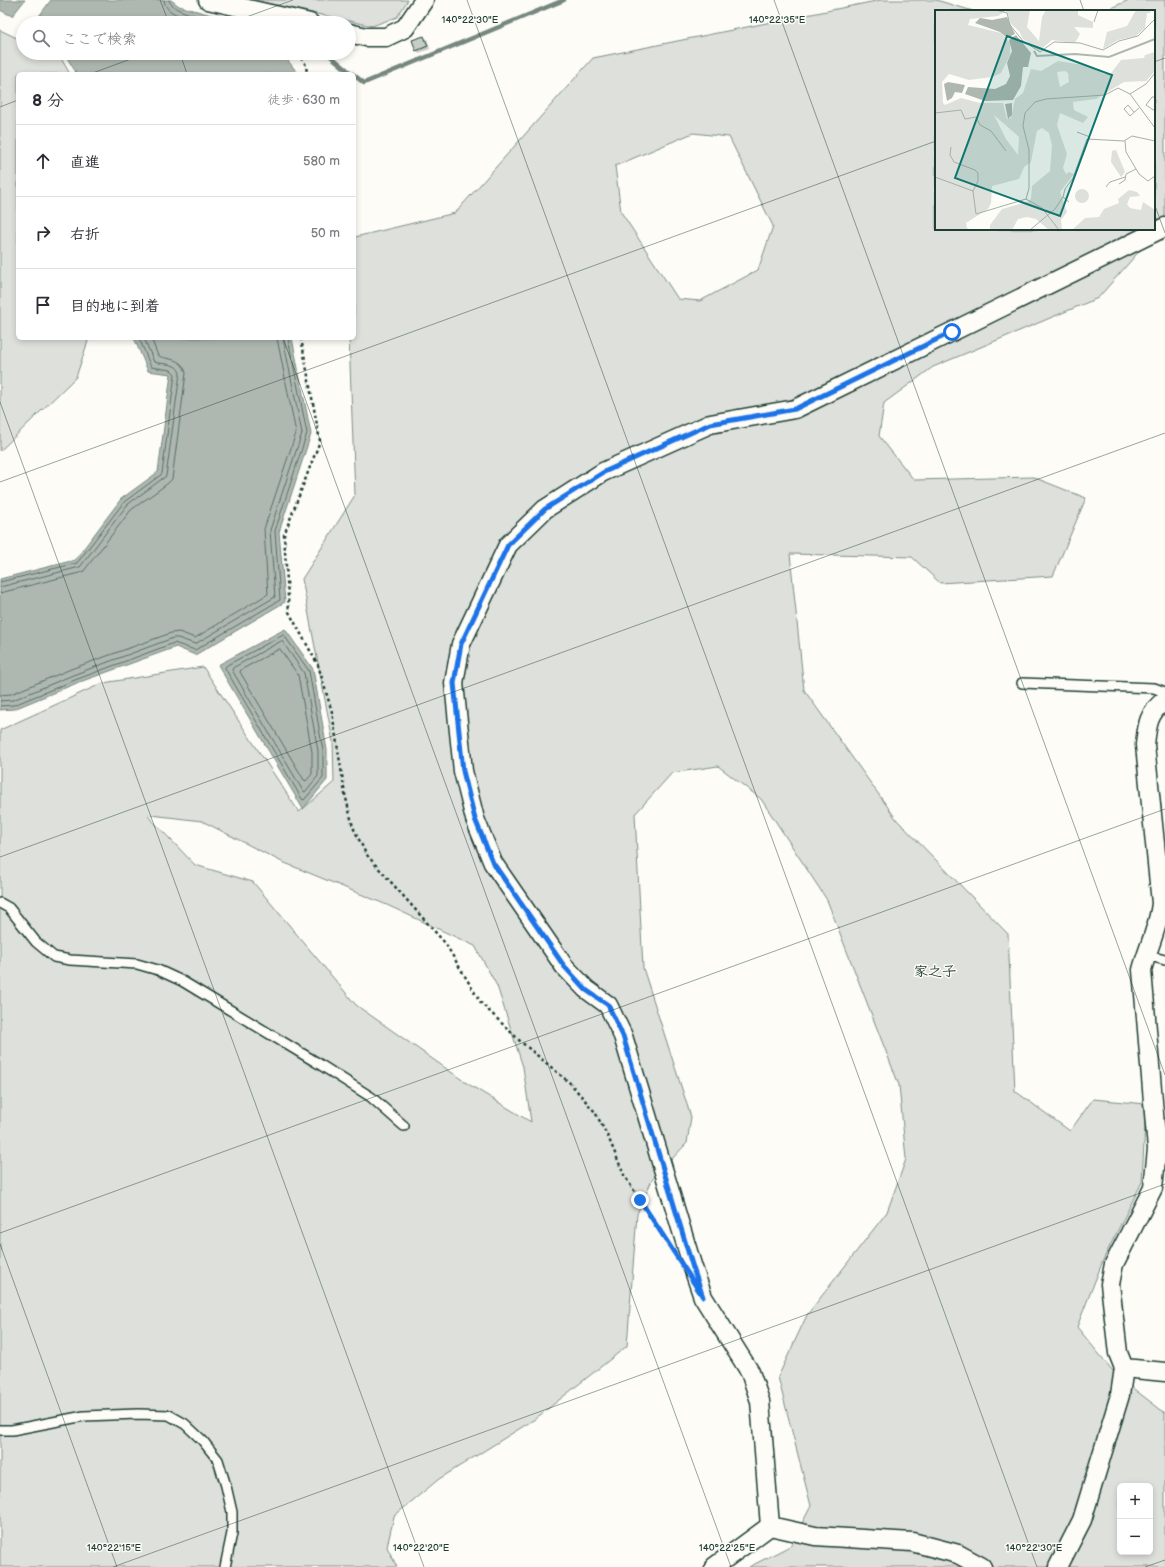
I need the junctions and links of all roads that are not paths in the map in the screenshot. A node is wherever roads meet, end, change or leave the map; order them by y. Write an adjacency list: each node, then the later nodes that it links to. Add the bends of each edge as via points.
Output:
1 (208, 0): 3 (street)
2 (424, 0): 4 (street, via 405,28 386,37)
3 (279, 16)
4 (356, 35)
5 (1165, 227): 16 (street, via 795,409 710,424 604,472 545,509 508,545 461,644 454,683 463,771 475,819 493,863 564,966 586,990 608,1005 623,1036 703,1297 750,1372 760,1401)
6 (1022, 683): 7 (lane, via 1154,688)
7 (1165, 692)
8 (1165, 700): 10 (street, via 1150,717 1146,728 1145,745 1161,903 1160,918)
9 (0, 903): 12 (lane, via 9,908 36,942 54,957 137,964 170,975 371,1097)
10 (1146, 955): 11 (lane); 13 (street, via 1142,970 1157,1149 1153,1188 1114,1264 1110,1284 1118,1353)
11 (1165, 960)
12 (404, 1126)
13 (1124, 1368): 14 (street); 20 (street, via 1120,1395 1082,1520)
14 (1165, 1372)
15 (0, 1430): 17 (lane, via 84,1416 123,1414 169,1415 185,1424 218,1460 226,1486 232,1512 232,1533)
16 (770, 1526): 18 (street); 19 (street, via 815,1536 912,1542 958,1554)
17 (225, 1567)
18 (714, 1567)
19 (982, 1567)
20 (1058, 1567)

